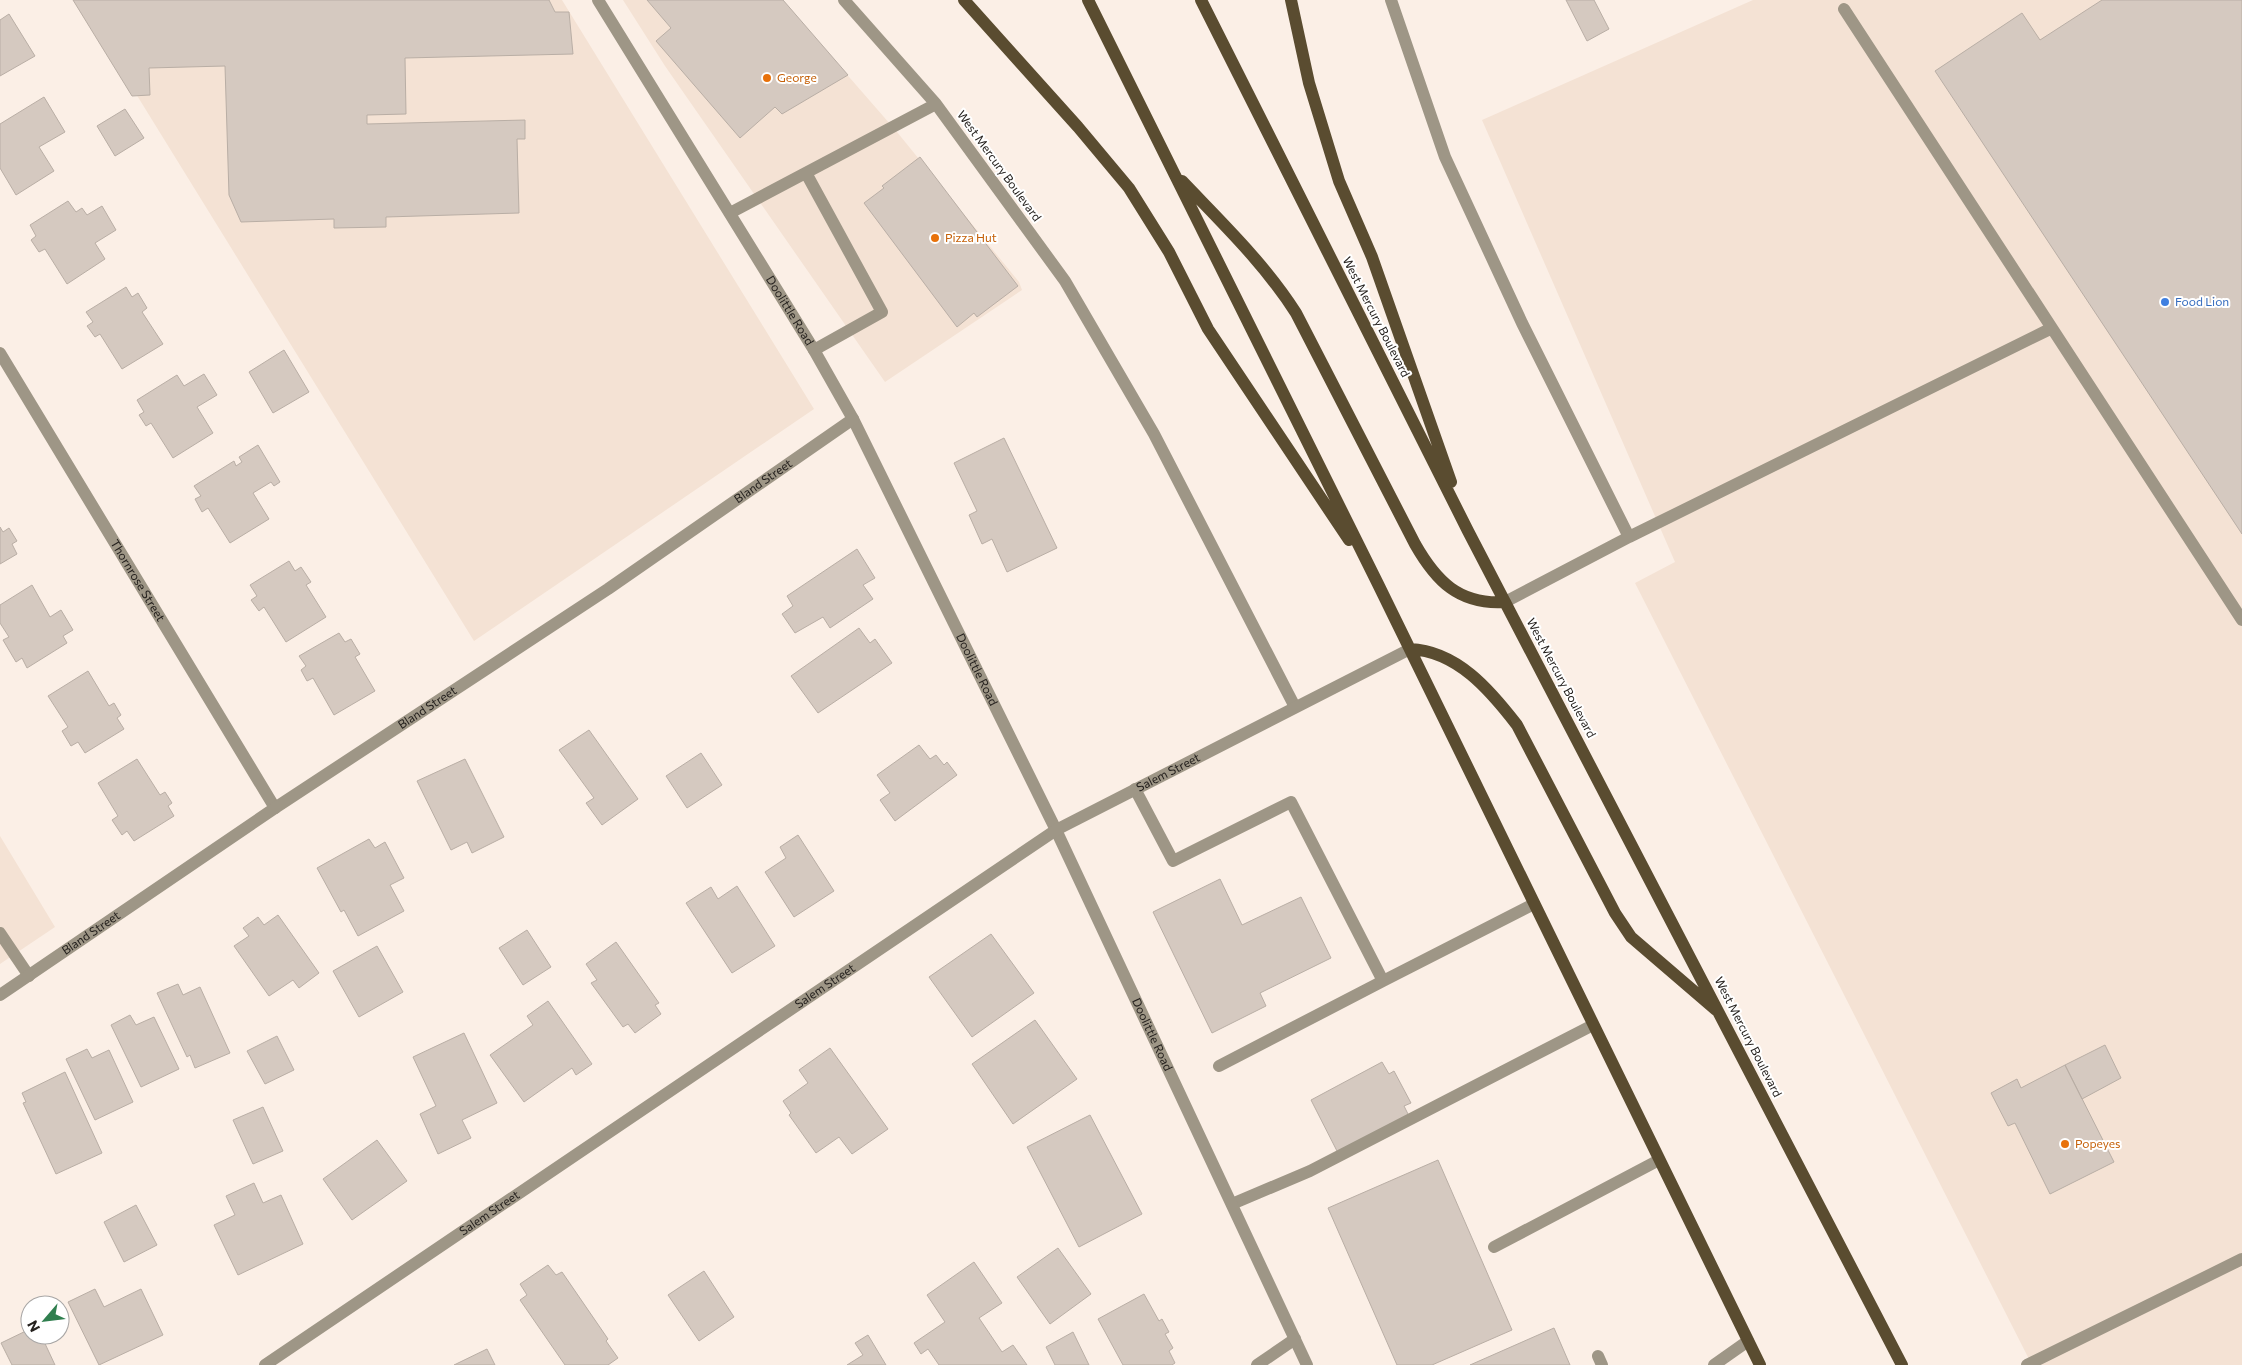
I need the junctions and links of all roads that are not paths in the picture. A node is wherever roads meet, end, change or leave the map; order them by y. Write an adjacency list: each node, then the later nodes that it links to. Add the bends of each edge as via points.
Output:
1 (598, 0): 12 (street, Doolittle Road)
2 (844, 0): 9 (street, West Mercury Boulevard)
3 (964, 0): 19 (main road, via 1129,188 1169,252 1208,329)
4 (1088, 0): 10 (main road)
5 (1201, 0): 17 (main road, West Mercury Boulevard)
6 (1291, 0): 17 (main road, via 1308,84 1339,181 1372,257)
7 (1391, 0): 18 (street, via 1445,157 1522,323)
8 (1844, 10): 13 (street)
9 (936, 104): 11 (street); 23 (street, West Mercury Boulevard, via 1065,281 1118,370)
10 (1173, 172): 19 (main road); 20 (main road, via 1263,265 1296,313 1415,544 1432,570 1442,582 1466,597)
11 (806, 173): 12 (street); 14 (street, via 882,312)
12 (730, 214): 14 (street, Doolittle Road)
13 (2050, 328): 18 (street); 21 (street)
14 (814, 350): 16 (street, Doolittle Road)
15 (0, 353): 25 (street, Thornrose Street)
16 (853, 420): 25 (street, Bland Street, via 608,589); 26 (street, Doolittle Road)
17 (1468, 531): 20 (main road, West Mercury Boulevard)
18 (1629, 536): 20 (street)
19 (1378, 584): 22 (main road)
20 (1505, 602): 32 (main road, West Mercury Boulevard)
21 (2242, 620)
22 (1410, 649): 23 (street, Salem Street); 27 (main road); 32 (main road, via 1440,655 1468,672 1496,698 1516,725 1615,913 1631,937)
23 (1295, 707): 24 (street, Salem Street)
24 (1135, 789): 26 (street, Salem Street); 30 (street, via 1172,861 1291,802)
25 (275, 808): 29 (street, Bland Street)
26 (1056, 830): 36 (street, Doolittle Road); 41 (street, Salem Street)
27 (1534, 904): 30 (street); 33 (main road)
28 (0, 934): 29 (street)
29 (29, 976): 31 (street, Bland Street)
30 (1383, 981): 34 (street)
31 (0, 996)
32 (1722, 1015): 46 (main road, West Mercury Boulevard)
33 (1593, 1025): 35 (main road); 36 (street, via 1310,1171)
34 (1218, 1066)
35 (1660, 1160): 37 (street); 40 (main road)
36 (1232, 1204): 39 (street, Doolittle Road)
37 (1494, 1248)
38 (2242, 1259): 47 (street)
39 (1295, 1339): 42 (street); 43 (street, Doolittle Road)
40 (1748, 1341): 44 (street); 45 (main road)
41 (265, 1365)
42 (1257, 1365)
43 (1307, 1365)
44 (1714, 1365)
45 (1760, 1365)
46 (1902, 1365)
47 (2027, 1365)

